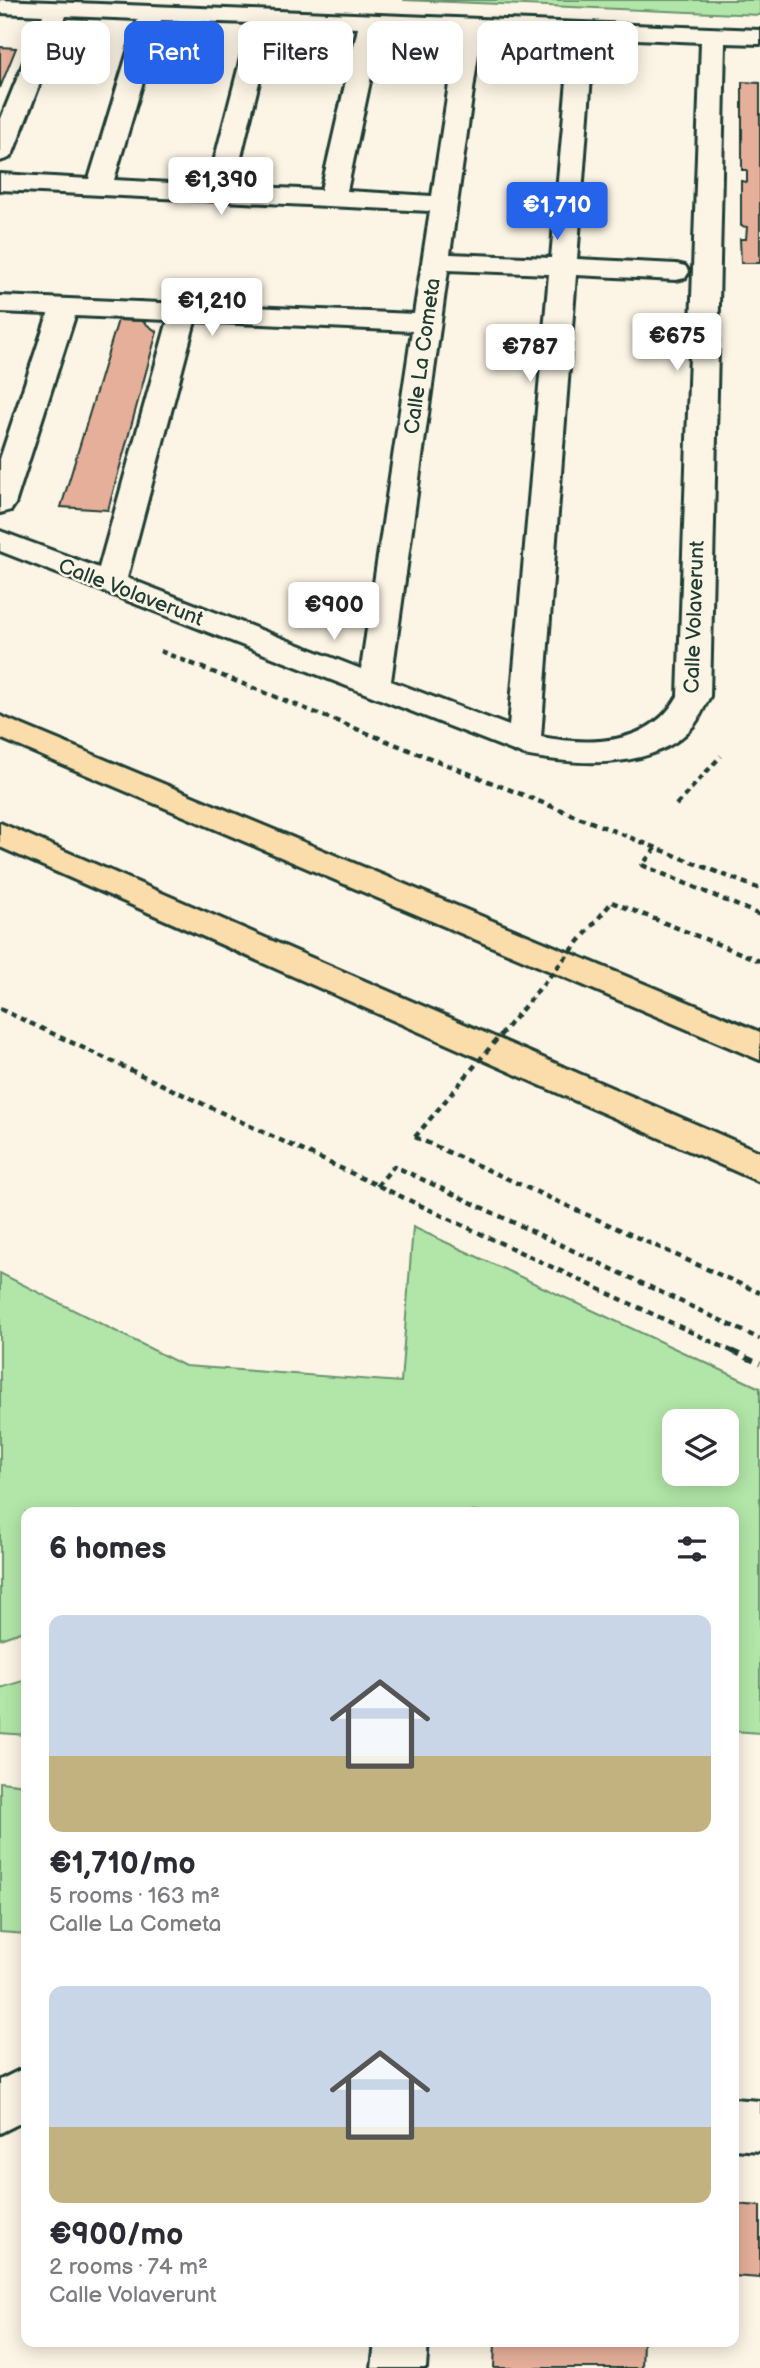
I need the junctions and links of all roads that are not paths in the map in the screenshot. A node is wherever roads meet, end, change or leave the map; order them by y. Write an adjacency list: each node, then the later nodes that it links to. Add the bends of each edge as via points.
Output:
1 (0, 6): 2 (street)
2 (57, 8): 3 (street); 14 (street)
3 (152, 12): 4 (street); 16 (street)
4 (263, 17): 5 (street); 17 (street)
5 (371, 21)
6 (463, 25): 7 (street)
7 (470, 25): 8 (street); 19 (street, Calle La Cometa)
8 (477, 25)
9 (638, 32): 10 (street)
10 (713, 35): 11 (street); 32 (street, Calle Volaverunt, via 694,696 676,724 636,746 584,754)
11 (760, 37)
12 (367, 39): 18 (street)
13 (579, 84): 21 (street)
14 (0, 153)
15 (0, 183): 16 (street)
16 (99, 187): 17 (street)
17 (219, 193): 18 (street)
18 (332, 199): 19 (street)
19 (444, 204): 20 (street, Calle La Cometa)
20 (436, 261): 21 (street); 26 (street, Calle La Cometa)
21 (564, 267): 22 (street); 32 (street)
22 (676, 272)
23 (0, 304): 24 (street)
24 (64, 307): 25 (street); 27 (street)
25 (184, 312): 26 (street); 29 (street)
26 (427, 323): 30 (street, Calle La Cometa)
27 (0, 504)
28 (0, 540): 29 (street, Calle Volaverunt)
29 (110, 583): 30 (street, Calle Volaverunt)
30 (374, 686): 32 (street, Calle Volaverunt)
31 (0, 726): 34 (highway)
32 (524, 744)
33 (0, 834): 35 (highway)
34 (760, 1047)
35 (760, 1168)
36 (21, 2095): 37 (street)
37 (0, 2108)
38 (739, 2124): 39 (street)
39 (760, 2126)
40 (401, 2347): 41 (street)
41 (399, 2368)

